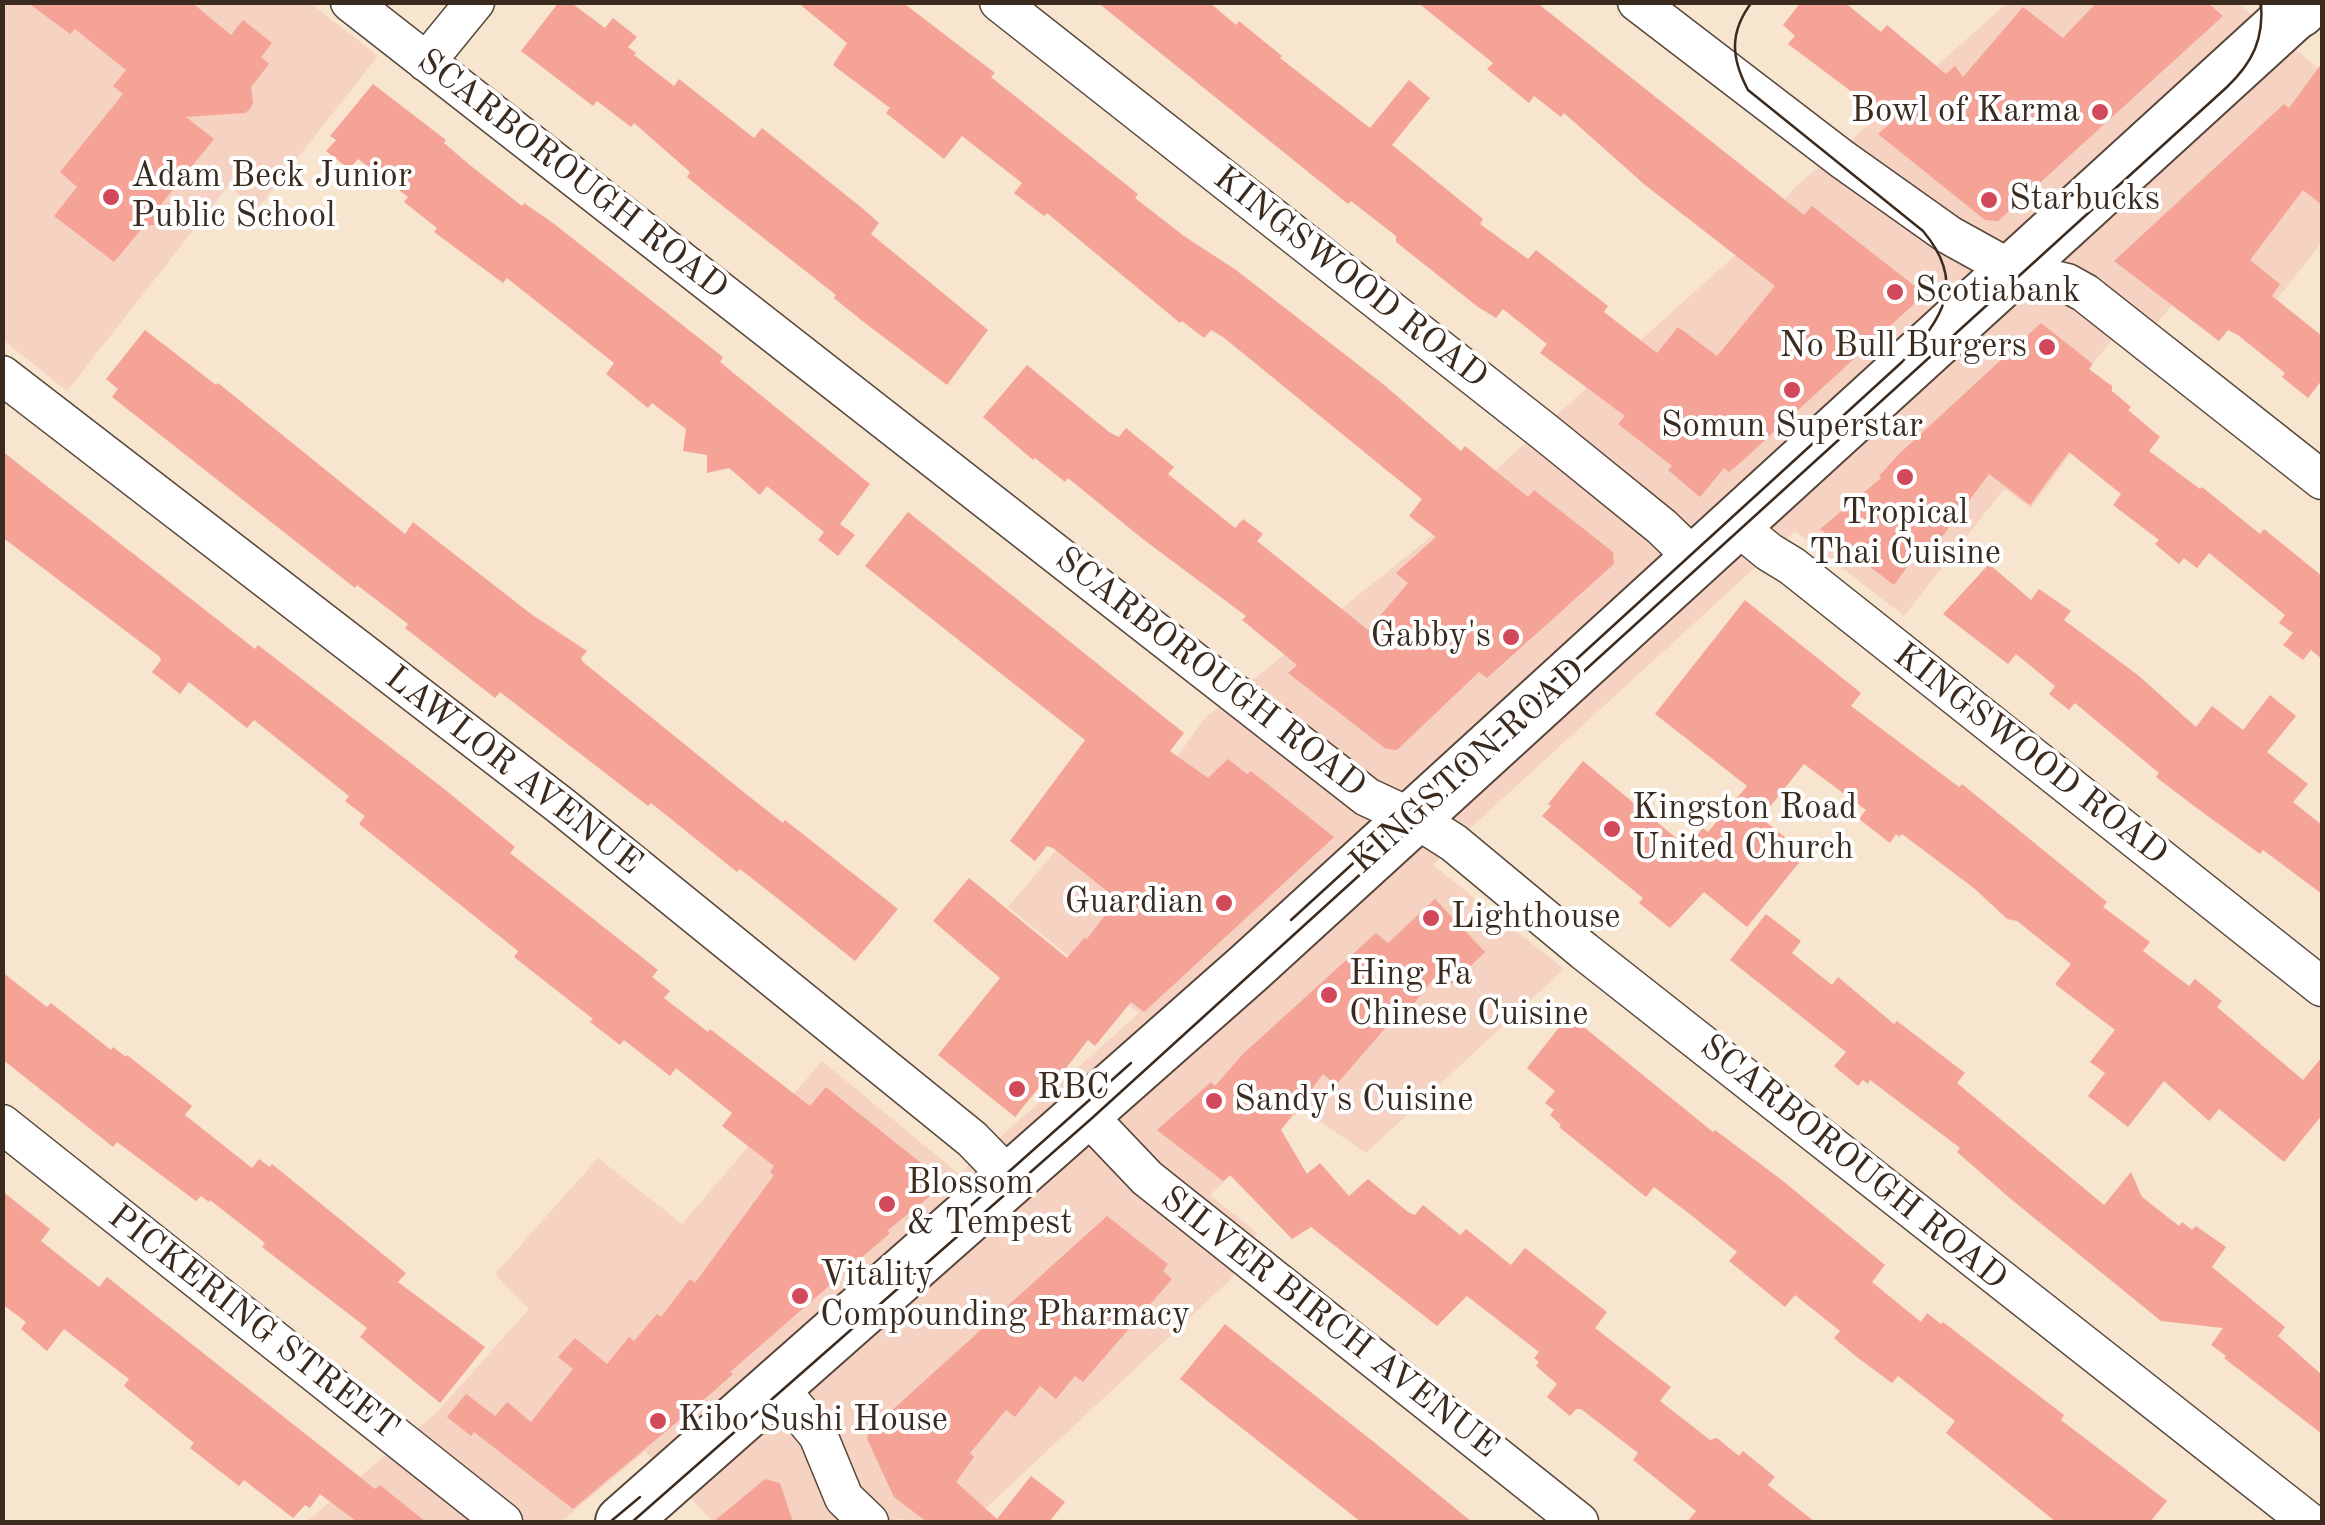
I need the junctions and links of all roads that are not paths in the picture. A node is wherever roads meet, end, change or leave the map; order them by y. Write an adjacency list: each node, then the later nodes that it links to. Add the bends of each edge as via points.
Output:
1 (350, 2): 6 (street, SCARBOROUGH ROAD)
2 (475, 2): 6 (street)
3 (999, 2): 11 (street, KINGSWOOD ROAD, via 1546,433)
4 (1637, 2): 7 (street, via 1949,236)
5 (2303, 10): 7 (main road, KINGSTON ROAD)
6 (426, 62): 12 (street, SCARBOROUGH ROAD, via 1367,798)
7 (2014, 271): 9 (street, via 2085,293); 10 (main road, KINGSTON ROAD)
8 (2, 375): 16 (street, LAWLOR AVENUE, via 560,805 972,1140)
9 (2322, 480)
10 (1736, 525): 11 (main road, KINGSTON ROAD); 13 (street, KINGSWOOD ROAD)
11 (1696, 560): 12 (main road, KINGSTON ROAD)
12 (1411, 818): 14 (main road, KINGSTON ROAD); 22 (street, SCARBOROUGH ROAD, via 1454,843)
13 (2322, 988)
14 (1086, 1114): 16 (main road, KINGSTON ROAD); 21 (street, SILVER BIRCH AVENUE, via 1146,1178)
15 (2, 1124): 18 (street, PICKERING STREET)
16 (1012, 1180): 17 (main road, KINGSTON ROAD)
17 (778, 1388): 19 (main road, KINGSTON ROAD); 20 (street, via 818,1435 844,1498)
18 (503, 1522)
19 (622, 1522)
20 (869, 1522)
21 (1579, 1522)
22 (2309, 1522)

